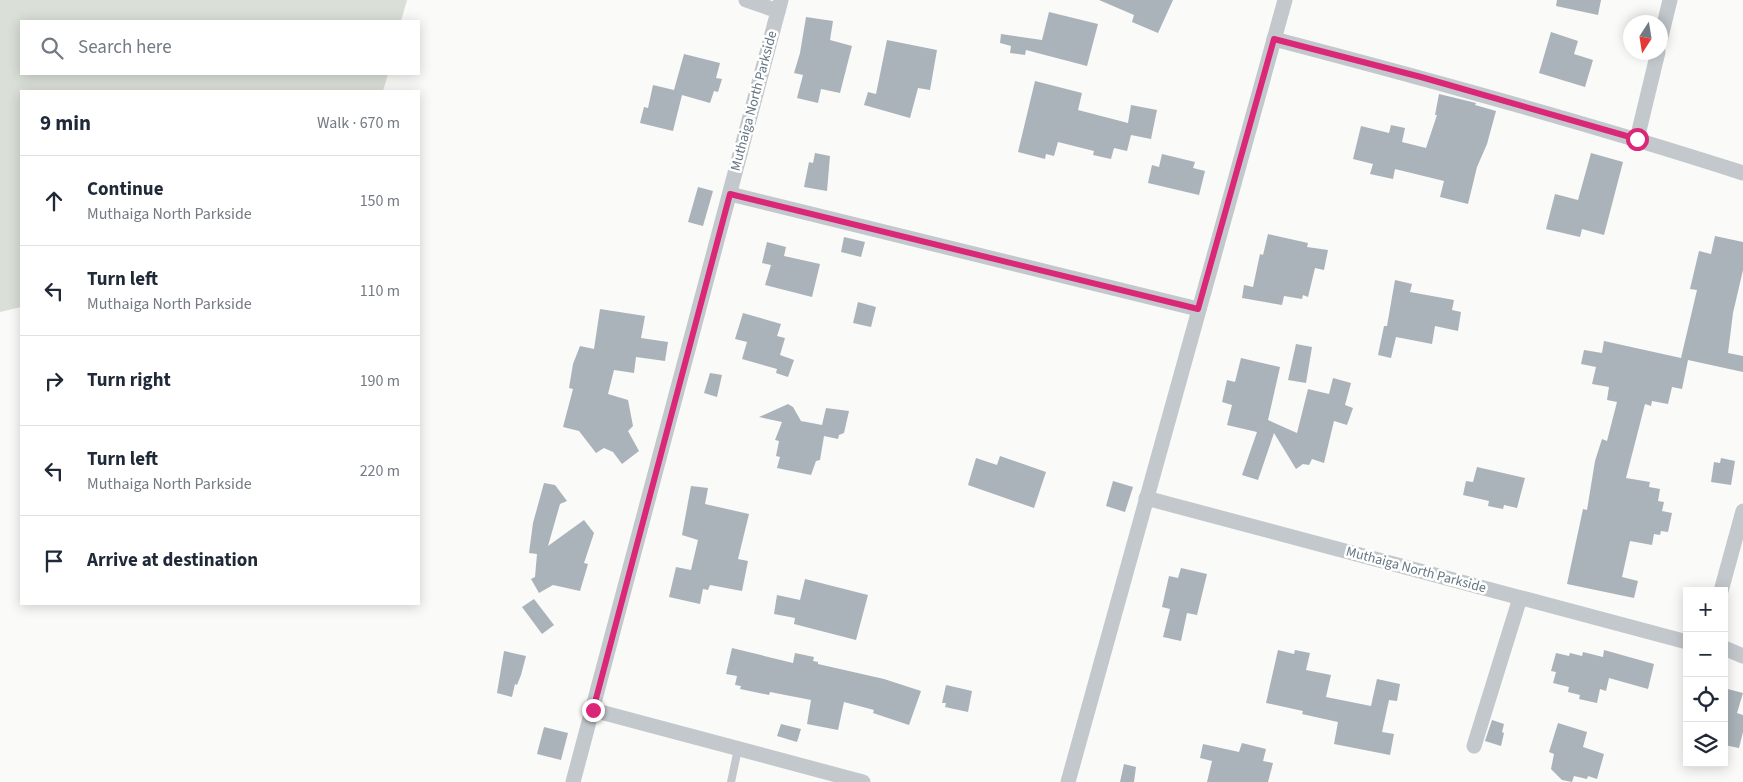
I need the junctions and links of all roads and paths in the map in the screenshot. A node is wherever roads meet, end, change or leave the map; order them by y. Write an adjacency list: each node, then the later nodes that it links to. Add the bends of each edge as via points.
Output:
1 (746, 0): 4 (street)
2 (1285, 0): 6 (street)
3 (1670, 0): 5 (street)
4 (779, 5): 10 (street, Muthaiga North Parkside)
5 (1666, 15)
6 (1274, 39): 8 (street); 11 (street)
7 (1656, 60): 8 (street)
8 (1637, 139): 9 (street)
9 (1743, 173)
10 (730, 194): 11 (street); 19 (street, Muthaiga North Parkside)
11 (1198, 309): 12 (street)
12 (1146, 498): 15 (street, Muthaiga North Parkside); 25 (street)
13 (1743, 511): 14 (street)
14 (1722, 587)
15 (1520, 598): 16 (street, Muthaiga North Parkside); 20 (street)
16 (1683, 641)
17 (1728, 650): 18 (street)
18 (1743, 656)
19 (593, 710): 21 (street); 22 (street, Muthaiga North Parkside)
20 (1474, 746)
21 (738, 749): 23 (lane); 24 (street)
22 (573, 782)
23 (731, 782)
24 (863, 782)
25 (1068, 782)

